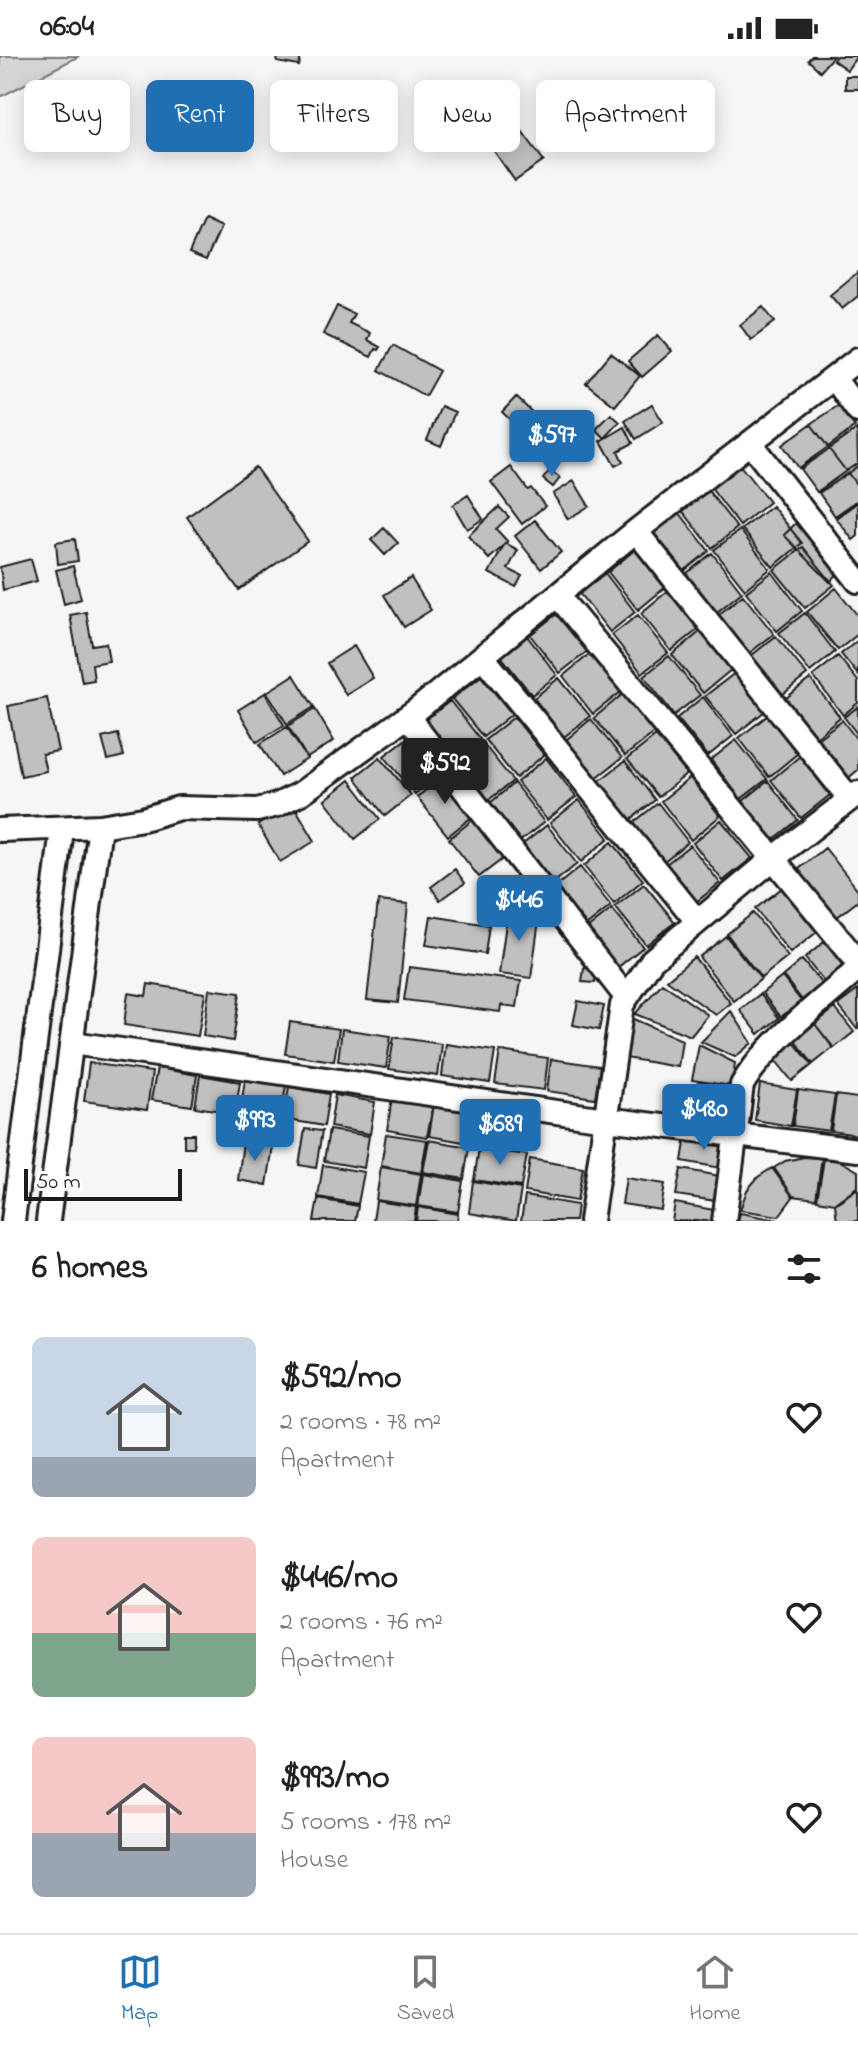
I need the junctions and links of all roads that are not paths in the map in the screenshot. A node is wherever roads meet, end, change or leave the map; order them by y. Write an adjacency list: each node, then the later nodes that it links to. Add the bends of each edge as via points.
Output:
1 (858, 359): 2 (street)
2 (834, 378): 3 (street); 4 (street)
3 (858, 411)
4 (750, 443): 5 (street); 6 (street)
5 (636, 531): 7 (street); 10 (street)
6 (858, 581)
7 (558, 596): 8 (street); 14 (street)
8 (483, 657): 9 (street); 15 (street)
9 (408, 717): 11 (street, via 277,805 257,810 179,808); 18 (street)
10 (854, 796): 14 (street)
11 (100, 826): 12 (street); 19 (street)
12 (62, 829): 13 (street); 23 (street)
13 (0, 830)
14 (774, 858): 15 (street); 16 (street)
15 (697, 921): 18 (street, via 652,960)
16 (858, 962)
17 (858, 969): 21 (street, via 751,1070 742,1085)
18 (626, 997): 20 (street)
19 (72, 1043): 20 (street); 24 (street)
20 (606, 1119): 21 (street); 25 (street)
21 (735, 1133): 22 (street); 26 (street)
22 (858, 1150)
23 (13, 1221)
24 (48, 1221)
25 (591, 1221)
26 (724, 1221)

